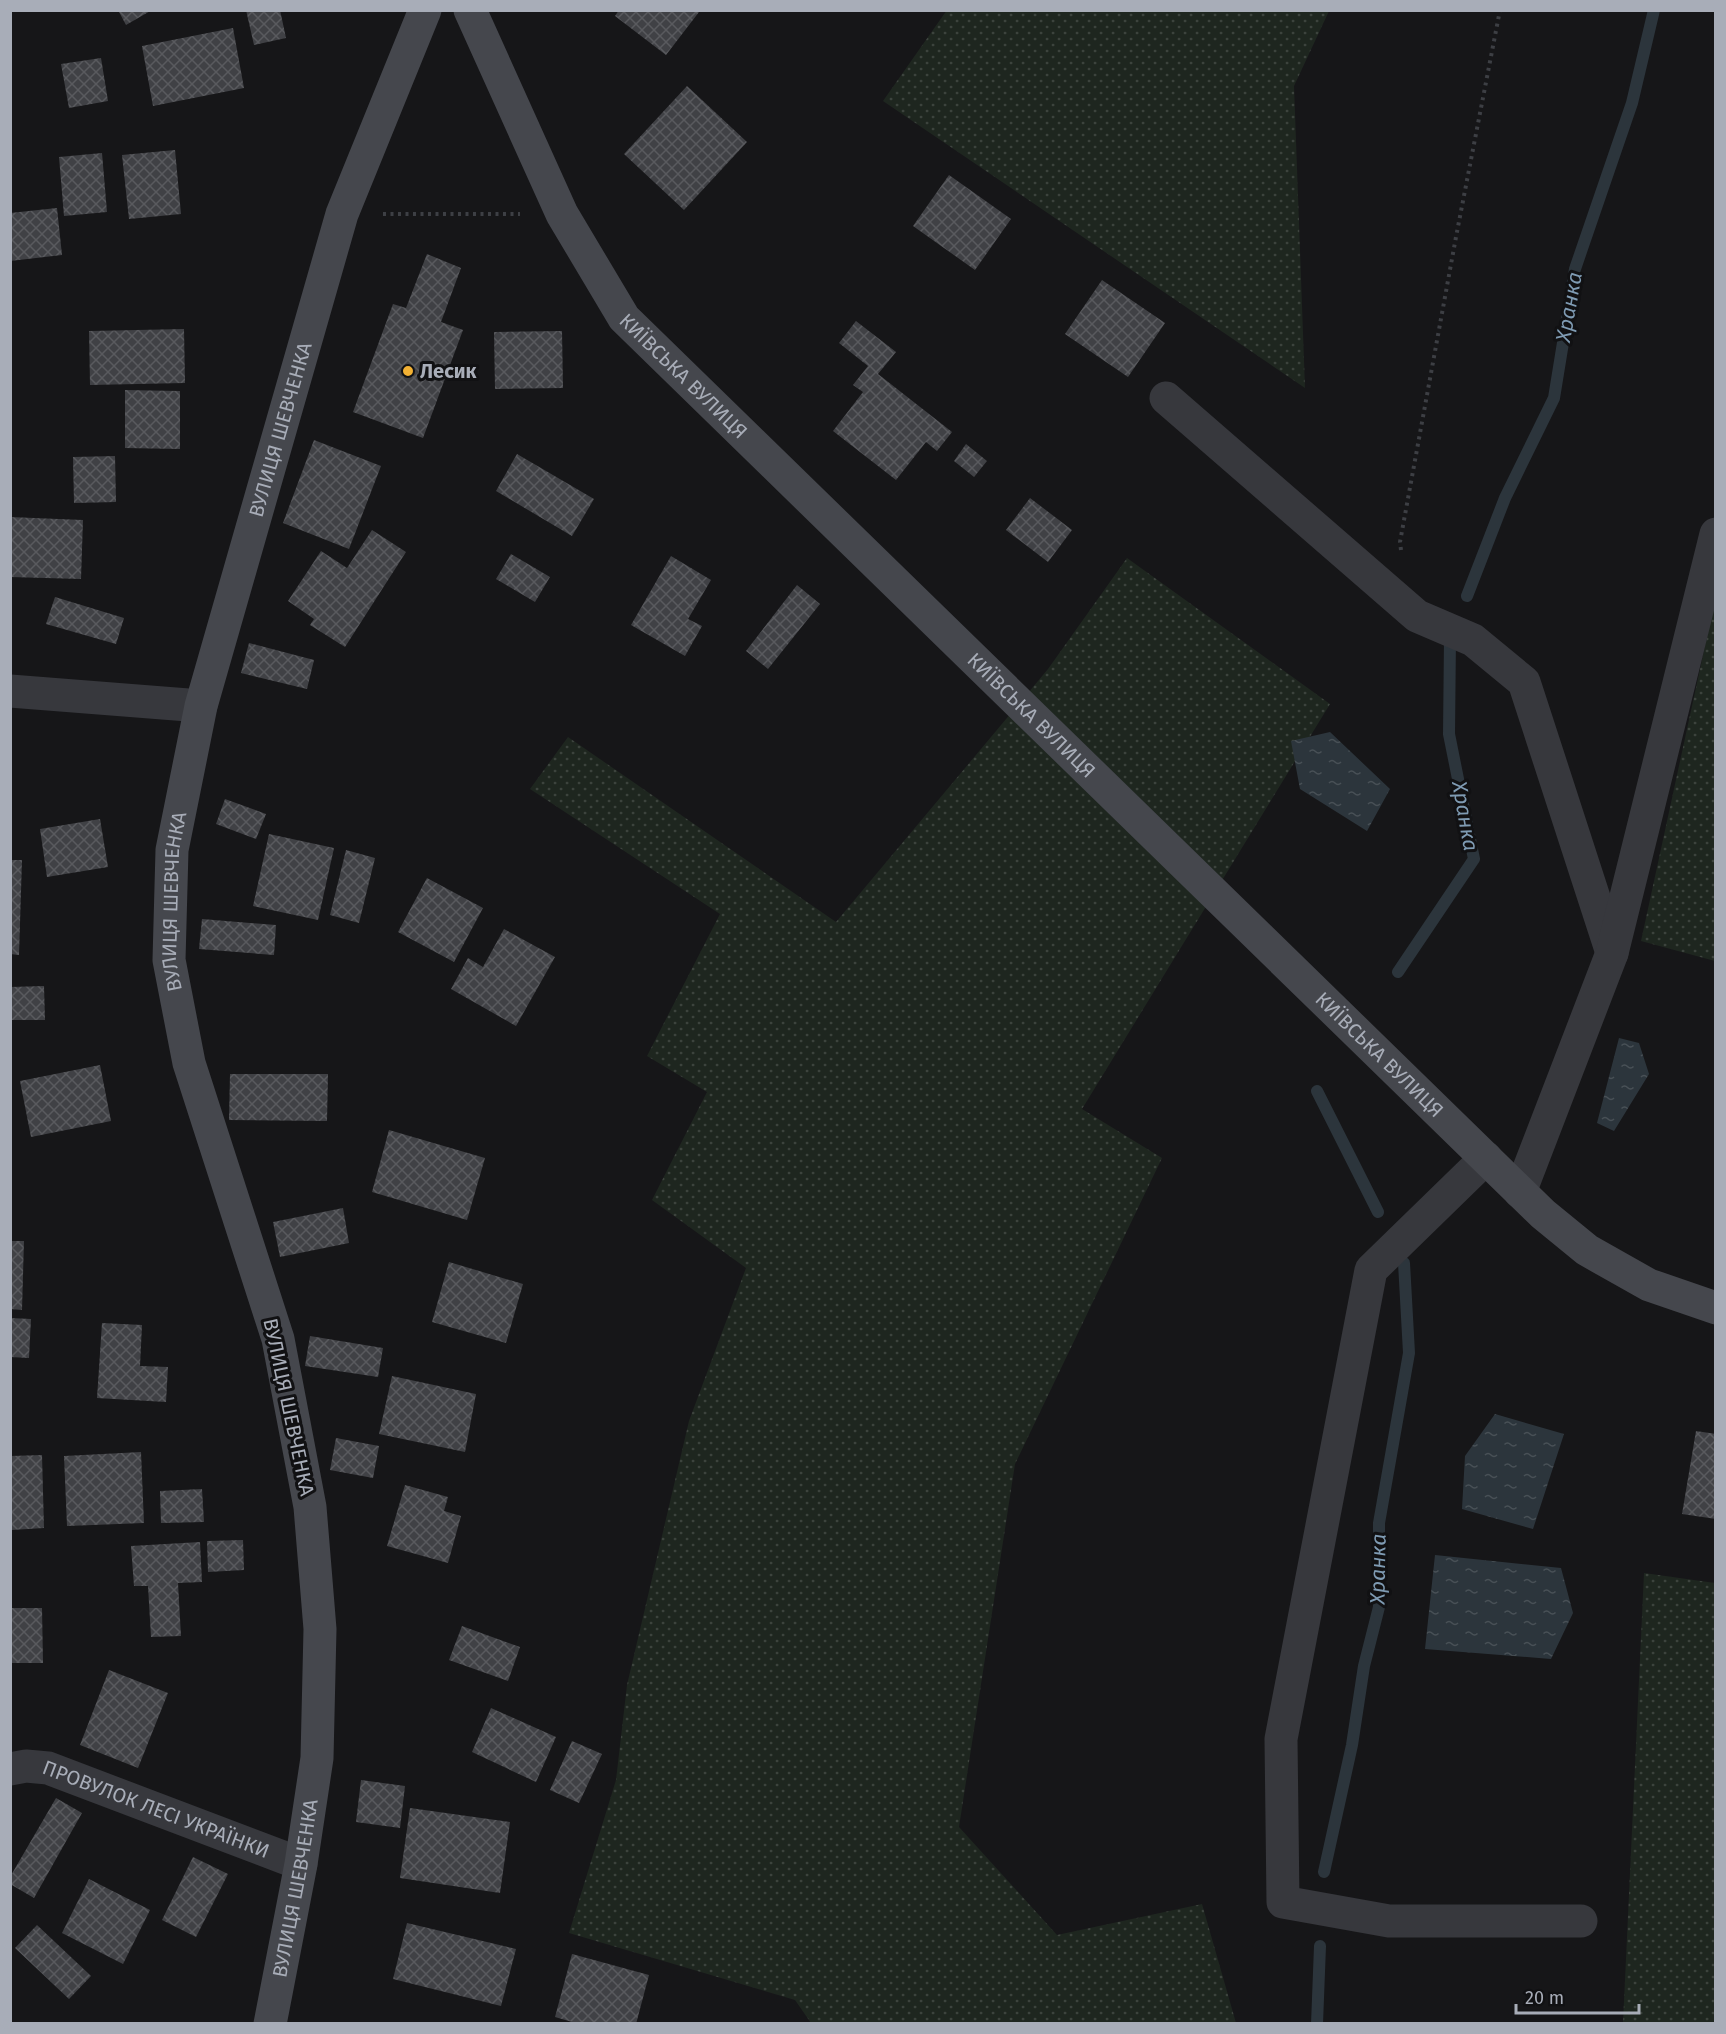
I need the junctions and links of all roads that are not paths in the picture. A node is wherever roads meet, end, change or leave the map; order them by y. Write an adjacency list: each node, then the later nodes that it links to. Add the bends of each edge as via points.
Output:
1 (425, 10): 6 (main road, ВУЛИЦЯ ШЕВЧЕНКА, via 342,214)
2 (470, 10): 8 (main road, КИЇВСЬКА ВУЛИЦЯ, via 562,214 624,318)
3 (1166, 398): 7 (street, via 1417,616 1473,640 1524,682)
4 (1716, 534): 7 (street)
5 (10, 691): 6 (street)
6 (201, 706): 12 (main road, ВУЛИЦЯ ШЕВЧЕНКА, via 172,850 170,960 189,1063 278,1339 310,1507 320,1629 317,1758)
7 (1612, 953): 9 (street)
8 (1486, 1158): 9 (main road, КИЇВСЬКА ВУЛИЦЯ); 13 (street, via 1371,1270 1281,1739 1283,1902 1389,1921)
9 (1520, 1192): 10 (main road, КИЇВСЬКА ВУЛИЦЯ, via 1587,1250 1649,1285)
10 (1716, 1308)
11 (10, 1769): 12 (street, ПРОВУЛОК ЛЕСІ УКРАЇНКИ, via 48,1768)
12 (301, 1864): 14 (main road, ВУЛИЦЯ ШЕВЧЕНКА)
13 (1581, 1921)
14 (270, 2024)

